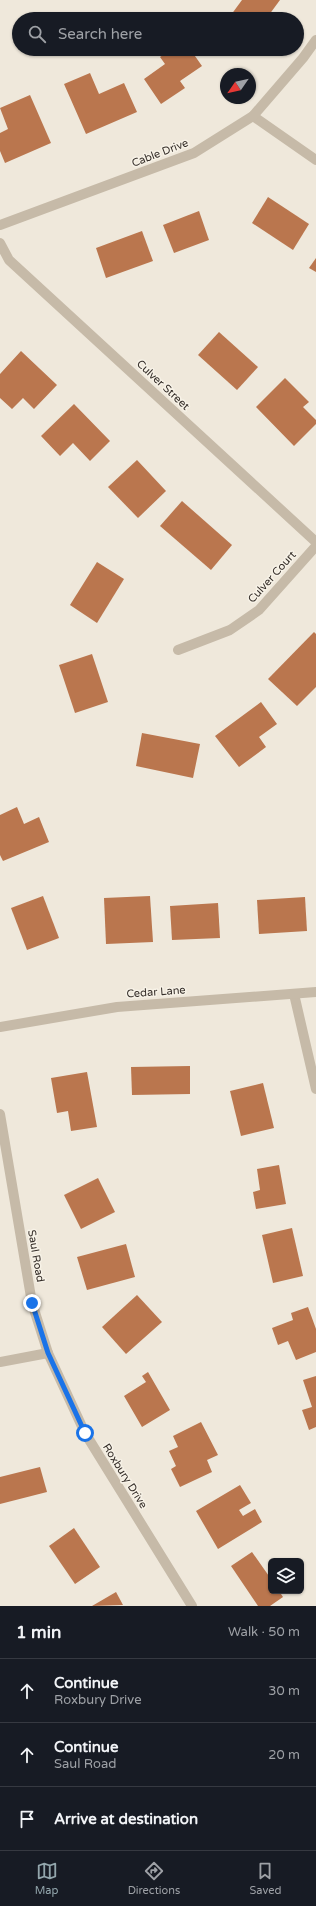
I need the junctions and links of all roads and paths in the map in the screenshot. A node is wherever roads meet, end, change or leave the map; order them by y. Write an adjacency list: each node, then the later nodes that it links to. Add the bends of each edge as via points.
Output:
1 (316, 40): 2 (street, Cable Drive)
2 (253, 116): 3 (street); 4 (street, Cable Drive, via 194,153)
3 (316, 160)
4 (0, 225)
5 (0, 243): 6 (street, Culver Street, via 9,260)
6 (316, 542)
7 (316, 546): 8 (street, Culver Court, via 259,610 230,630)
8 (178, 650)
9 (316, 992): 10 (street, Cedar Lane)
10 (294, 994): 11 (street, Cedar Lane, via 117,1007); 12 (street)
11 (0, 1027)
12 (316, 1089)
13 (0, 1114): 14 (street, Saul Road, via 32,1303)
14 (48, 1353): 15 (street); 16 (street, Roxbury Drive, via 85,1433)
15 (0, 1362)
16 (192, 1606)

